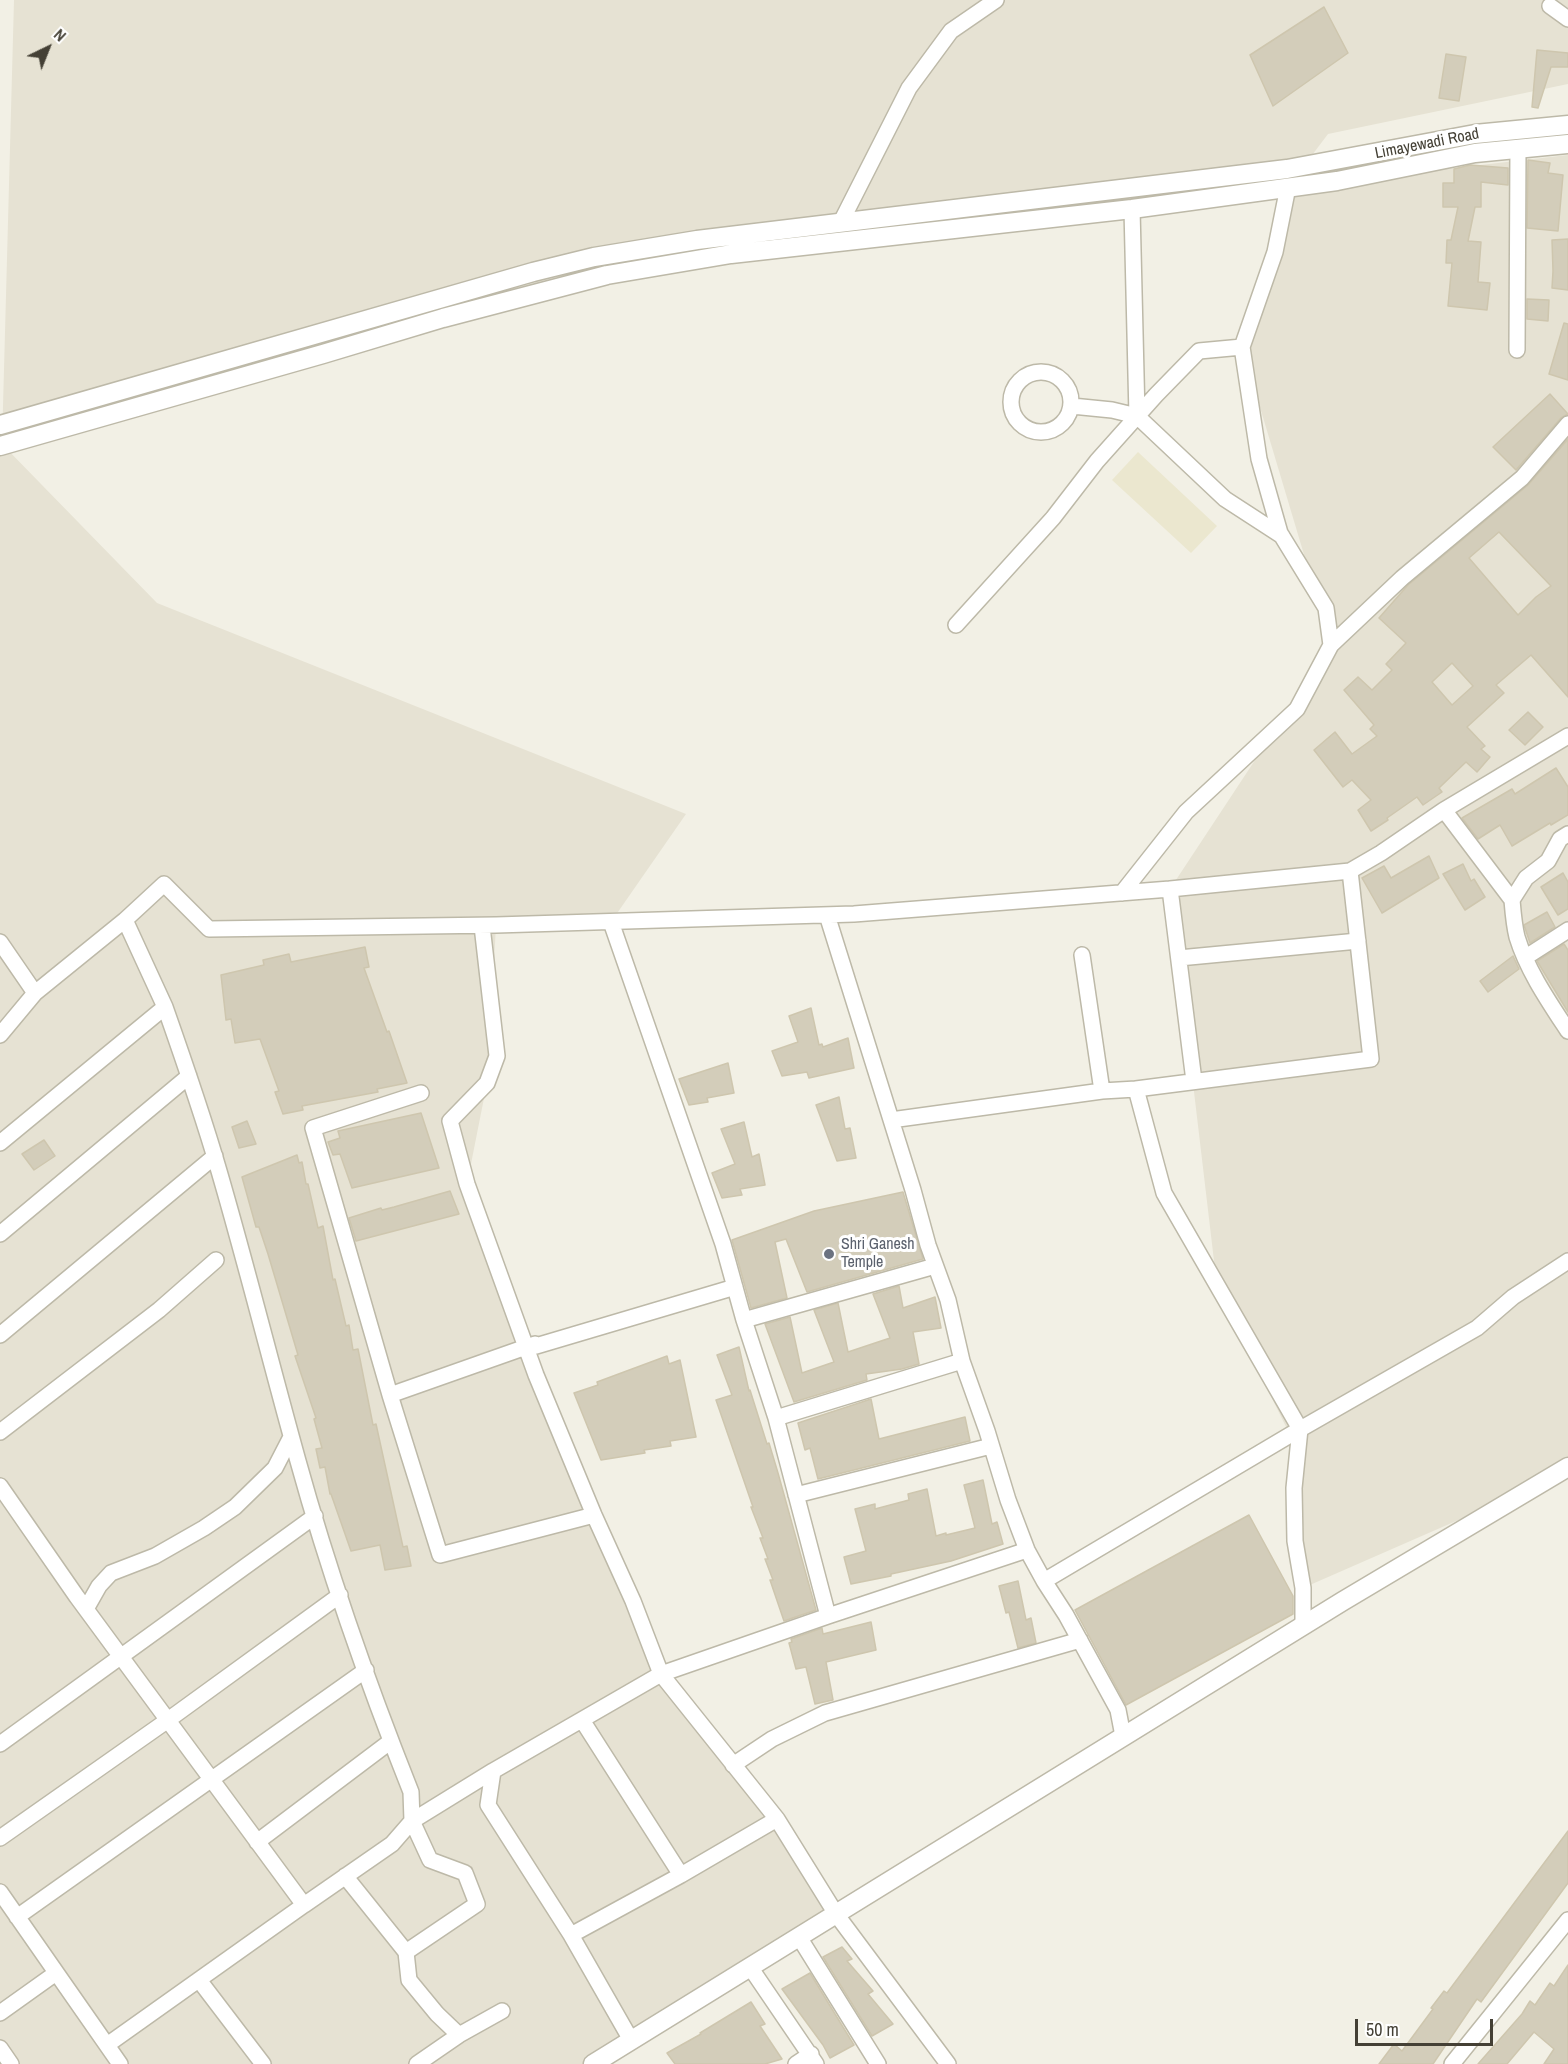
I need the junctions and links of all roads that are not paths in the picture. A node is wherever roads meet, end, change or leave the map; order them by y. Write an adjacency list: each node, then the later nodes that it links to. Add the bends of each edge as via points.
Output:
1 (996, 0): 9 (street, via 951,31 909,88)
2 (1550, 6): 3 (street)
3 (1568, 19)
4 (1568, 125): 9 (street, Limayewadi Road, via 1475,134 1287,169)
5 (1568, 144): 6 (street, Limayewadi Road)
6 (1518, 148): 7 (street, Limayewadi Road); 11 (street)
7 (1288, 188): 8 (street, Limayewadi Road); 10 (street, via 1275,252)
8 (1132, 209): 13 (street); 16 (street, Limayewadi Road, via 731,254 607,275 443,318)
9 (842, 222): 15 (street, Limayewadi Road, via 594,257)
10 (1242, 347): 13 (street, via 1199,351); 17 (street, via 1259,459)
11 (1517, 350)
12 (1072, 406): 12 (street, via 1061,426 1039,433 1018,422 1011,399 1022,379 1044,372 1065,383); 13 (street)
13 (1137, 416): 17 (street, via 1225,499); 18 (street, via 1053,518)
14 (1568, 424): 19 (street, via 1522,478 1402,578)
15 (0, 425)
16 (0, 446)
17 (1282, 536): 19 (street, via 1326,608)
18 (956, 625)
19 (1331, 645): 25 (street, via 1297,709 1186,812)
20 (1568, 736): 21 (street)
21 (1444, 810): 23 (street); 26 (street)
22 (1568, 834): 26 (street, via 1560,839 1548,861 1526,878)
23 (1350, 871): 24 (street); 32 (street)
24 (1170, 889): 25 (street); 36 (street)
25 (1122, 893): 27 (street)
26 (1512, 900): 35 (street, via 1517,936)
27 (827, 915): 29 (street); 46 (street)
28 (124, 920): 30 (street, via 164,884 209,929); 37 (street); 38 (street)
29 (611, 922): 30 (street); 53 (street)
30 (482, 926): 56 (street, via 497,1056 487,1083 450,1121 466,1184)
31 (1568, 930): 35 (street)
32 (1358, 941): 36 (street); 42 (street, via 1371,1059)
33 (0, 942): 37 (street)
34 (1082, 955): 44 (street)
35 (1526, 957): 39 (street)
36 (1179, 958): 42 (street)
37 (35, 993): 40 (street)
38 (165, 1007): 41 (street); 47 (street)
39 (1568, 1031)
40 (0, 1035)
41 (189, 1076): 48 (street); 49 (street)
42 (1194, 1081): 43 (street)
43 (1136, 1089): 44 (street); 60 (street, via 1164,1193)
44 (1102, 1091): 46 (street)
45 (421, 1093): 58 (street, via 313,1128)
46 (891, 1120): 52 (street)
47 (0, 1143)
48 (214, 1156): 55 (street); 62 (street)
49 (0, 1234)
50 (216, 1260): 61 (street, via 159,1310)
51 (1568, 1261): 60 (street, via 1514,1297 1477,1328)
52 (935, 1266): 54 (street); 57 (street, via 948,1300)
53 (735, 1287): 54 (street); 56 (street)
54 (744, 1320): 59 (street)
55 (0, 1335)
56 (526, 1347): 58 (street); 67 (street)
57 (962, 1360): 59 (street); 63 (street)
58 (390, 1395): 67 (street, via 440,1555)
59 (776, 1418): 66 (street)
60 (1300, 1429): 70 (street); 74 (street, via 1294,1488)
61 (0, 1432)
62 (291, 1437): 68 (street); 72 (street, via 275,1468 235,1507 155,1556 111,1573)
63 (992, 1446): 66 (street); 69 (street)
64 (1568, 1467): 74 (street)
65 (0, 1486): 72 (street)
66 (796, 1495): 73 (street)
67 (594, 1515): 78 (street)
68 (315, 1516): 71 (street); 76 (street)
69 (1027, 1550): 70 (street); 73 (street)
70 (1044, 1581): 75 (street)
71 (340, 1595): 77 (street); 79 (street)
72 (86, 1610): 76 (street)
73 (828, 1616): 78 (street)
74 (1303, 1625): 81 (street)
75 (1080, 1640): 81 (street, via 1118,1710); 84 (street, via 825,1713 772,1738)
76 (122, 1656): 79 (street); 83 (street)
77 (366, 1670): 82 (street); 86 (street)
78 (661, 1674): 80 (street); 84 (street)
79 (168, 1720): 86 (street); 89 (street)
80 (582, 1720): 85 (street); 91 (street)
81 (1124, 1736): 95 (street)
82 (391, 1741): 88 (street, via 411,1792); 90 (street)
83 (0, 1744)
84 (733, 1764): 87 (street)
85 (493, 1771): 88 (street); 98 (street, via 488,1805)
86 (211, 1780): 90 (street); 96 (street)
87 (777, 1819): 91 (street); 95 (street)
88 (412, 1821): 92 (street, via 392,1844); 100 (street, via 430,1860 465,1873 477,1904)
89 (0, 1838)
90 (257, 1842): 94 (street)
91 (681, 1875): 98 (street)
92 (345, 1876): 94 (street); 100 (street)
93 (0, 1892): 96 (street)
94 (304, 1905): 103 (street)
95 (836, 1914): 99 (street); 118 (street)
96 (18, 1917): 102 (street)
97 (1568, 1920): 119 (street)
98 (571, 1935): 107 (street)
99 (799, 1937): 101 (street); 117 (street)
100 (406, 1952): 106 (street, via 408,1980)
101 (750, 1967): 107 (street); 110 (street)
102 (56, 1973): 105 (street); 108 (street)
103 (199, 1980): 108 (street); 113 (street)
104 (502, 2011): 106 (street)
105 (0, 2013)
106 (459, 2035): 114 (street)
107 (632, 2040): 115 (street)
108 (107, 2045): 112 (street)
109 (0, 2048): 111 (street)
110 (813, 2059): 116 (street)
111 (11, 2064)
112 (120, 2064)
113 (263, 2064)
114 (417, 2064)
115 (593, 2064)
116 (796, 2064)
117 (878, 2064)
118 (948, 2064)
119 (1452, 2064)

